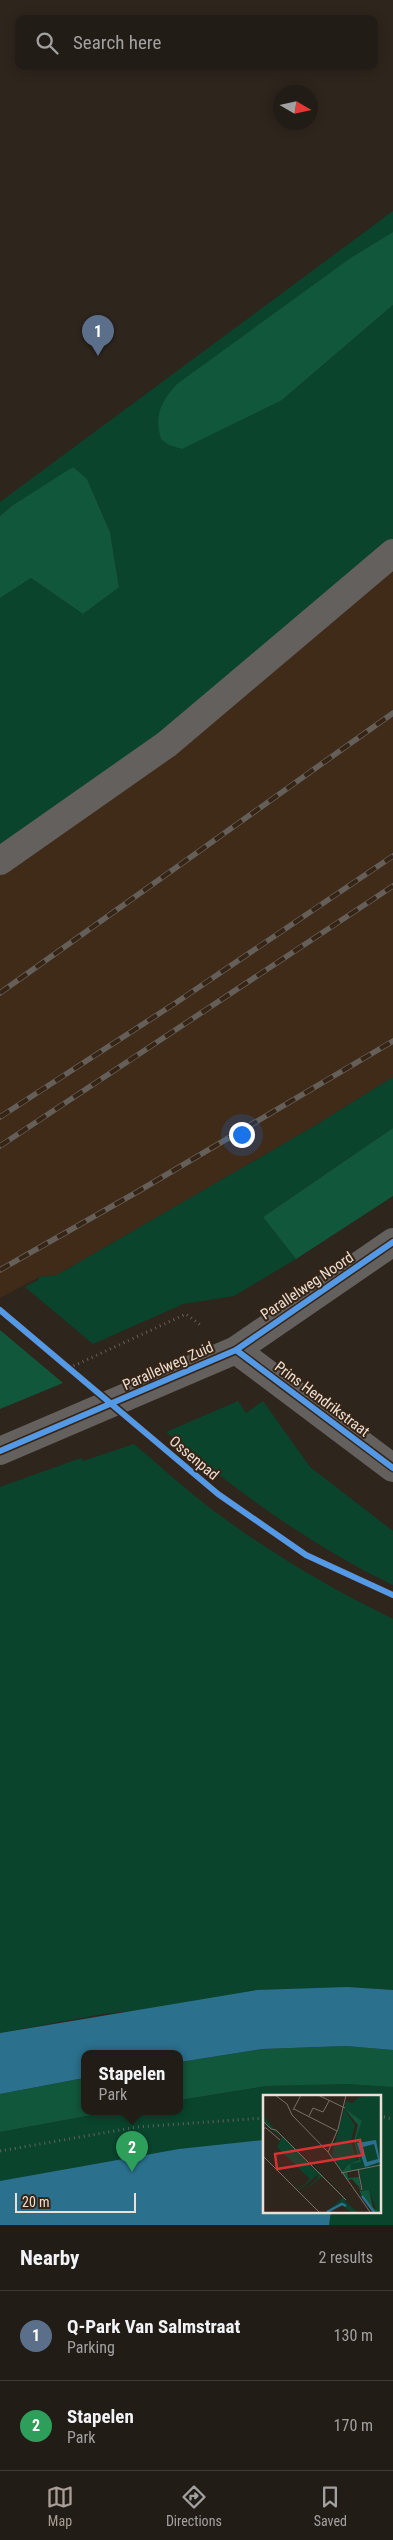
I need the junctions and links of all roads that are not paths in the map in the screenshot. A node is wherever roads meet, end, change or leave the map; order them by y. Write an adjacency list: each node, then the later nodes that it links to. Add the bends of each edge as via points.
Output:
1 (393, 553): 2 (street, via 167,744)
2 (0, 861)
3 (393, 1242): 4 (street, Parallelweg Noord)
4 (236, 1350): 5 (street, Parallelweg Zuid); 6 (street, Prins Hendrikstraat)
5 (0, 1451)
6 (393, 1468)

